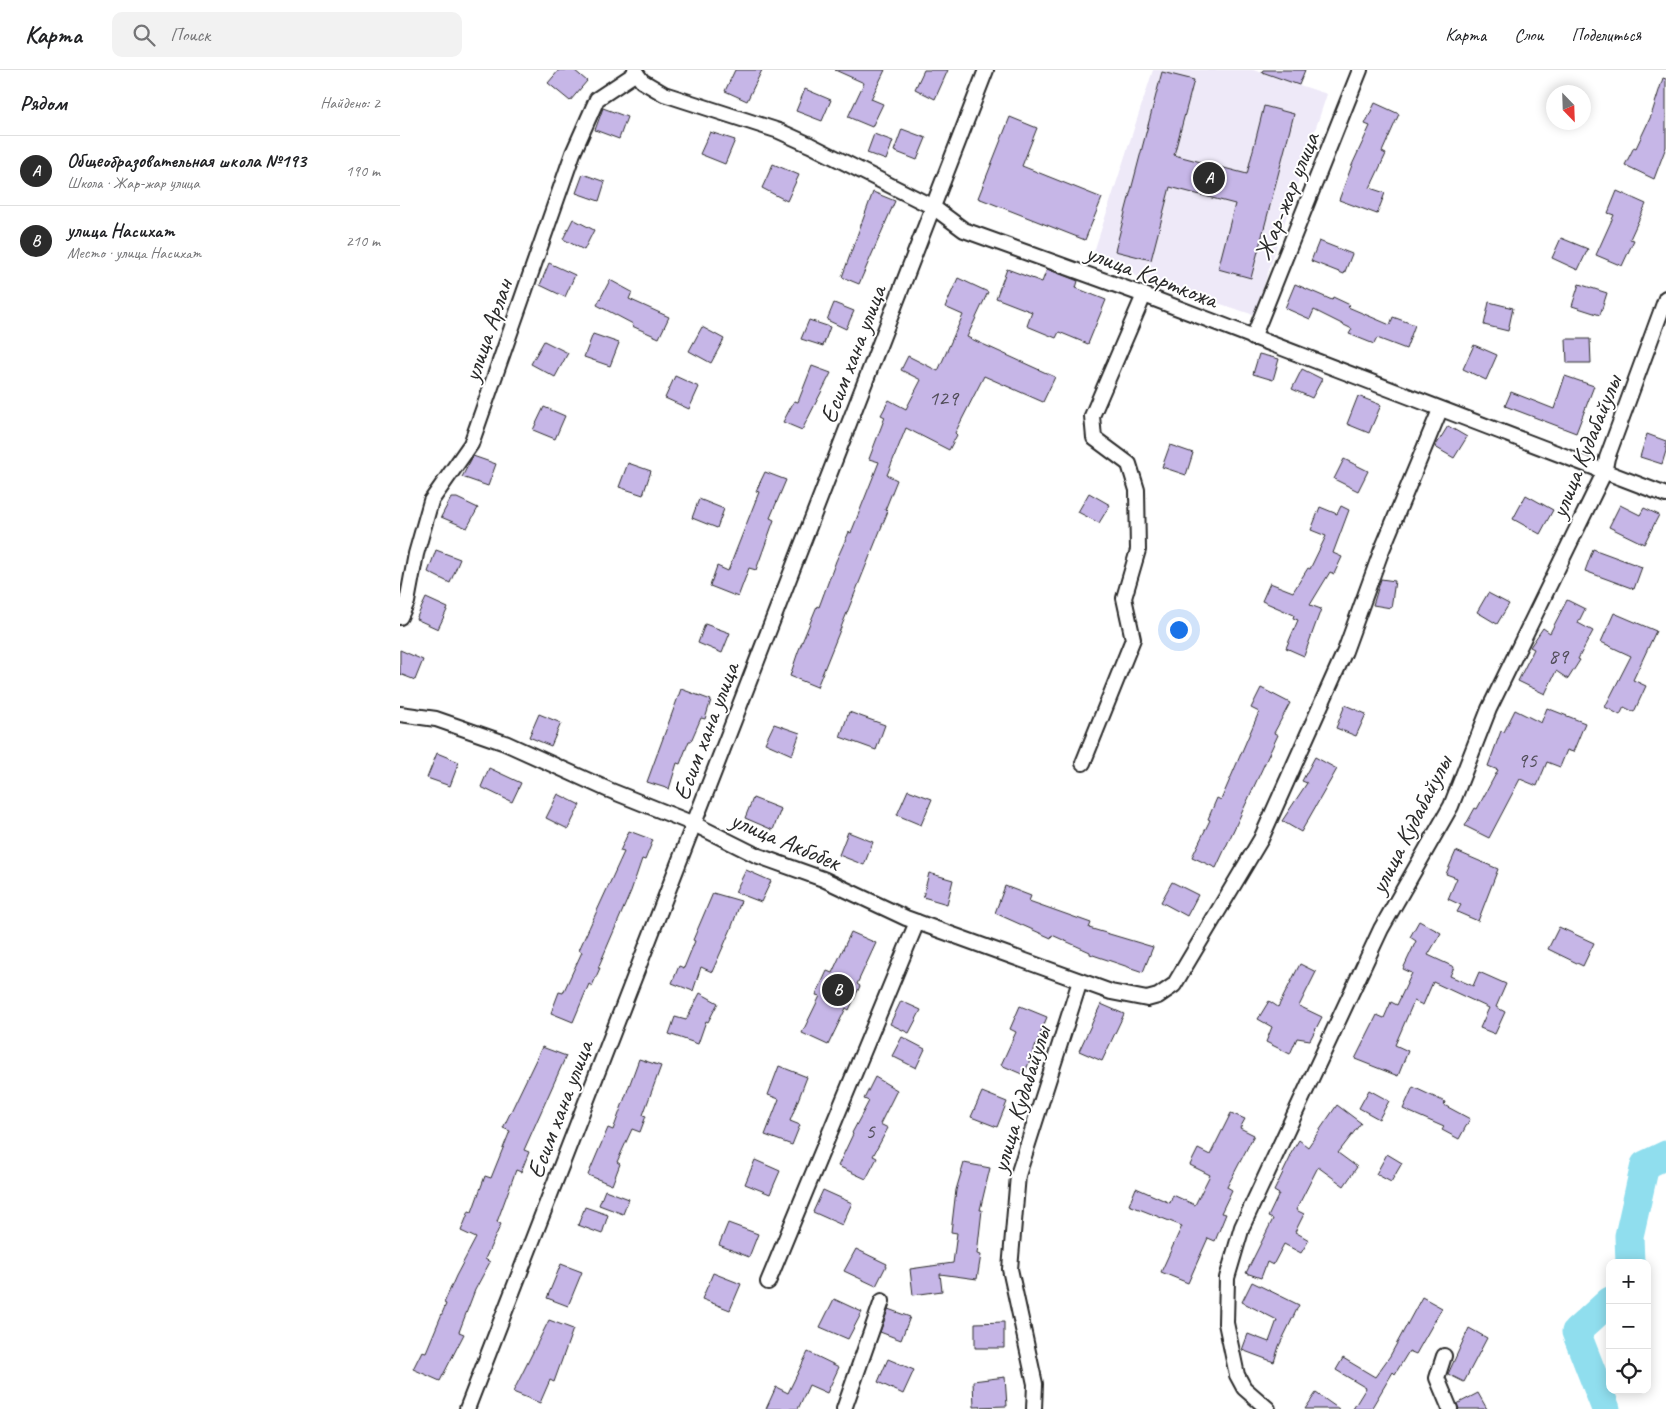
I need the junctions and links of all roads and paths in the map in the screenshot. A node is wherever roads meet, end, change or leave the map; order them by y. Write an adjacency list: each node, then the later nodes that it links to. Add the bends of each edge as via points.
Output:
1 (986, 70): 4 (street, Есим хана улица)
2 (1360, 70): 7 (street, Жар-жар улица)
3 (635, 71): 4 (street, улица Карткожа, via 642,81 664,94 779,131); 11 (street, улица Арлан, via 597,99 573,153 471,444 431,501 407,602)
4 (933, 207): 5 (street, улица Карткожа, via 964,230); 14 (street, Есим хана улица)
5 (1144, 295): 7 (street, улица Карткожа); 13 (street, via 1092,416 1094,438 1129,464 1137,490 1138,550 1124,598 1133,639)
6 (1666, 298): 9 (street, улица Кудабайулы)
7 (1253, 338): 8 (street, улица Карткожа)
8 (1440, 410): 9 (street, улица Карткожа); 16 (street, улица Акбобек, via 1381,552 1345,651 1261,839 1180,977 1158,996 1147,999 1111,992)
9 (1604, 473): 10 (street, улица Карткожа); 23 (street, улица Кудабайулы, via 1489,709 1451,806 1381,929 1242,1227 1227,1278 1226,1323 1237,1375 1244,1388)
10 (1666, 495)
11 (400, 617)
12 (400, 714): 14 (street, улица Акбобек, via 462,727)
13 (1082, 763)
14 (694, 824): 15 (street, улица Акбобек, via 756,856 824,879); 20 (street, Есим хана улица)
15 (917, 922): 16 (street, улица Акбобек); 17 (street)
16 (1080, 981): 22 (street, улица Кудабайулы, via 1018,1175 1010,1269 1035,1384)
17 (768, 1282)
18 (882, 1301): 21 (street)
19 (1444, 1356): 24 (street, via 1437,1378)
20 (467, 1409)
21 (844, 1409)
22 (1034, 1409)
23 (1268, 1409)
24 (1450, 1409)

